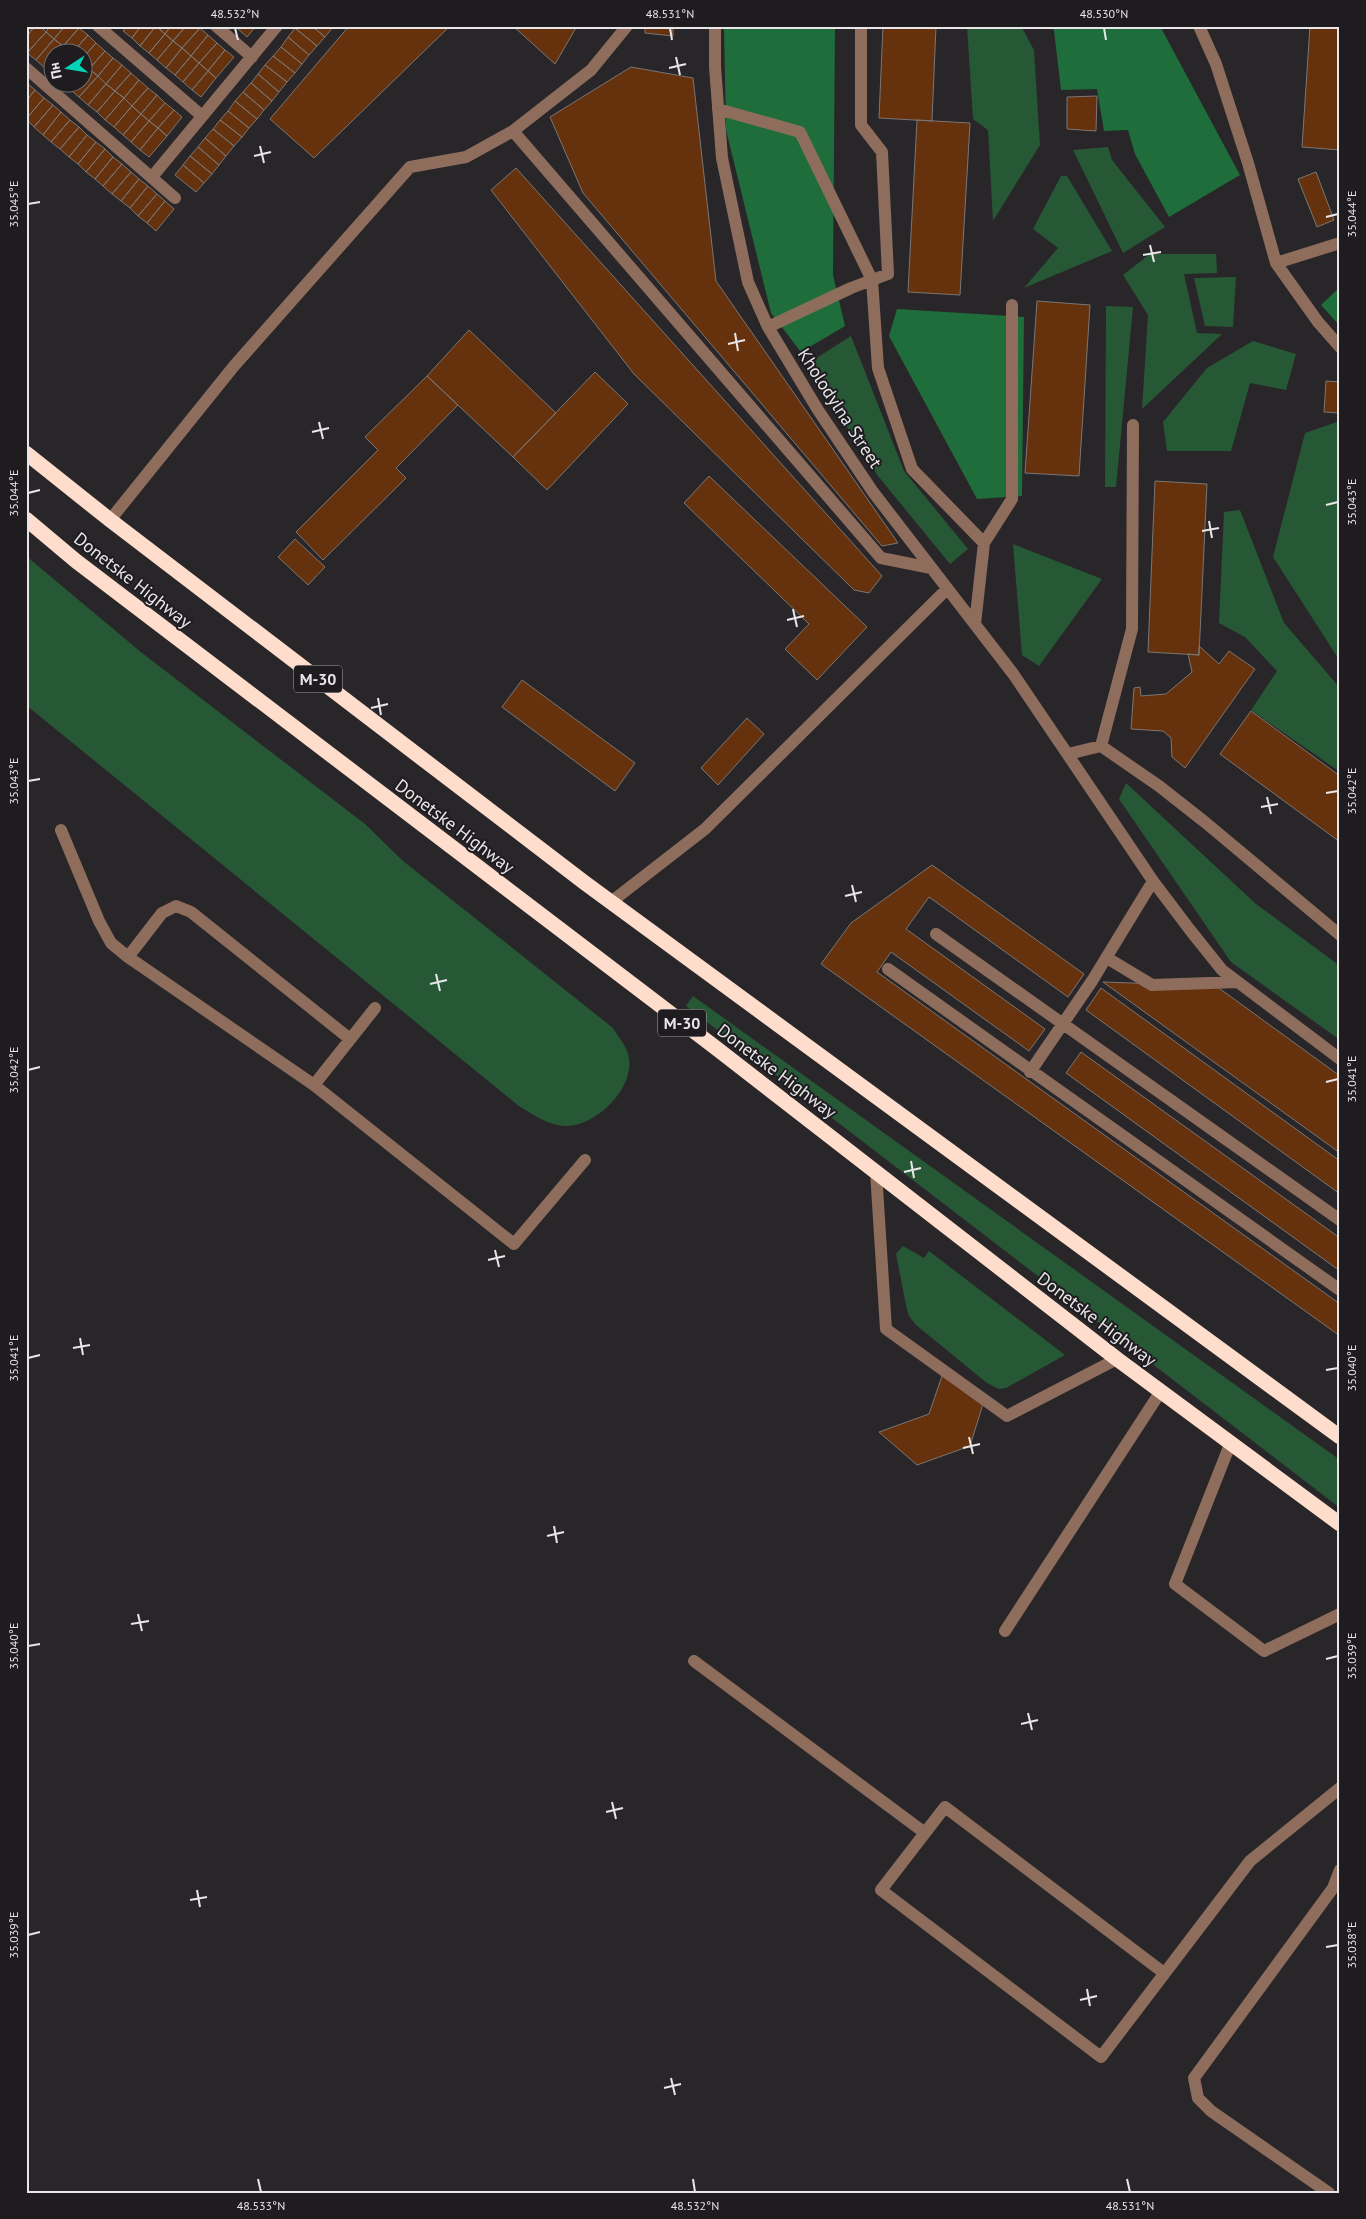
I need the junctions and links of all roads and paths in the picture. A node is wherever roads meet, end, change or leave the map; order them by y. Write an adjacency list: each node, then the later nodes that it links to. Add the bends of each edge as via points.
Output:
1 (98, 26): 11 (street)
2 (216, 26): 8 (street)
3 (277, 26): 8 (street)
4 (627, 26): 12 (street, via 591,70)
5 (715, 26): 10 (street, Kholodylna Street)
6 (861, 26): 17 (street, via 862,125 882,152 888,274)
7 (1200, 26): 16 (street, via 1216,64 1260,199)
8 (252, 57): 11 (street)
9 (26, 68): 13 (street)
10 (718, 109): 17 (street, via 800,132); 19 (street, Kholodylna Street, via 722,158 748,282)
11 (202, 116): 13 (street)
12 (514, 131): 24 (street, via 466,157 410,167 234,366); 26 (street, via 881,558)
13 (152, 177): 14 (street)
14 (176, 198)
15 (1340, 243): 16 (street)
16 (1276, 263): 20 (street, via 1318,322)
17 (872, 280): 19 (street); 25 (street, via 878,368 912,469)
18 (1012, 305): 25 (street, via 1012,499)
19 (768, 327): 26 (street, Kholodylna Street, via 873,492)
20 (1340, 346)
21 (1133, 425): 29 (street, via 1132,629)
22 (26, 453): 24 (highway, Donetske Highway / М-30)
23 (26, 519): 47 (highway, Donetske Highway / М-30, via 76,561)
24 (110, 520): 33 (highway, Donetske Highway / М-30)
25 (984, 543): 28 (street)
26 (931, 568): 27 (street, Kholodylna Street)
27 (947, 589): 28 (street, Kholodylna Street); 33 (street, via 705,829)
28 (975, 624): 30 (street, Kholodylna Street)
29 (1101, 746): 30 (street); 35 (street, via 1200,817)
30 (1068, 754): 32 (street, Kholodylna Street)
31 (61, 830): 36 (street, via 99,920 112,943)
32 (1153, 881): 37 (street); 39 (street, Kholodylna Street, via 1222,970)
33 (611, 902): 52 (highway, Donetske Highway / М-30)
34 (936, 934): 41 (street)
35 (1340, 935)
36 (128, 957): 42 (street, via 162,912 176,906 190,912); 45 (street)
37 (1107, 958): 39 (street, via 1152,985); 41 (street)
38 (888, 969): 44 (street)
39 (1238, 982): 43 (street, Kholodylna Street)
40 (375, 1008): 42 (street)
41 (1062, 1025): 44 (street); 48 (street)
42 (350, 1039): 45 (street)
43 (1340, 1058)
44 (1030, 1072): 49 (street)
45 (314, 1084): 46 (street, via 514,1244)
46 (584, 1160)
47 (876, 1172): 50 (highway, Donetske Highway / М-30); 50 (street, via 886,1330 1007,1416)
48 (1340, 1220)
49 (1340, 1290)
50 (1117, 1359): 51 (highway, Donetske Highway / М-30)
51 (1161, 1391): 53 (highway, Donetske Highway / М-30); 56 (street)
52 (1340, 1437)
53 (1231, 1442): 54 (highway, Donetske Highway / М-30); 55 (street, via 1176,1584 1264,1651)
54 (1340, 1524)
55 (1340, 1614)
56 (1005, 1631)
57 (694, 1661): 59 (street)
58 (1340, 1788): 61 (street, via 1250,1861)
59 (925, 1833): 61 (street, via 945,1807); 61 (street, via 881,1890 1101,2057)
60 (1340, 1870): 62 (street, via 1332,1888 1194,2078 1198,2098 1211,2112)
61 (1164, 1973)
62 (1329, 2193)

